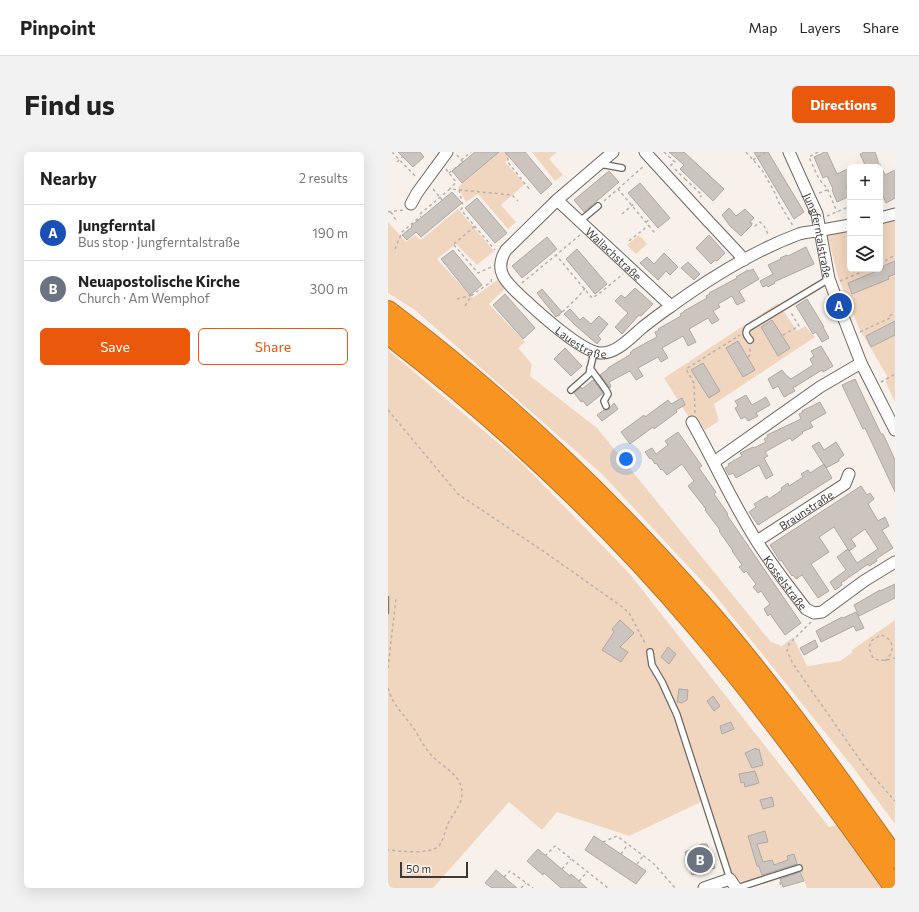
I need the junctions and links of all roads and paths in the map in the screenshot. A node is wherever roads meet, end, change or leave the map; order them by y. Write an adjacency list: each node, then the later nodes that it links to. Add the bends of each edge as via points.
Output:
1 (392, 152): 14 (path)
2 (447, 152): 17 (street)
3 (454, 152): 18 (path)
4 (471, 152): 18 (path)
5 (506, 152): 22 (path, via 507,161)
6 (613, 152): 19 (street)
7 (664, 152): 23 (path, via 675,162)
8 (746, 152): 15 (path)
9 (766, 152): 15 (path)
10 (789, 152): 56 (street, Jungferntalstraße, via 815,208)
11 (818, 152): 46 (path, via 810,158 813,169 827,188)
12 (403, 156): 14 (path)
13 (648, 156): 23 (street); 30 (path)
14 (399, 160): 16 (path); 27 (path)
15 (753, 160): 60 (path, via 762,170)
16 (397, 162)
17 (440, 162): 24 (path); 27 (street)
18 (462, 162): 24 (path)
19 (599, 164): 21 (lane); 38 (street)
20 (519, 168): 22 (path)
21 (622, 168)
22 (515, 170): 28 (path, via 530,189)
23 (664, 172): 68 (street)
24 (449, 173): 29 (path, via 456,182)
25 (688, 177): 26 (path)
26 (686, 179)
27 (425, 182): 36 (path); 43 (street)
28 (533, 185)
29 (450, 189): 31 (path); 36 (path)
30 (618, 189): 33 (path); 42 (path)
31 (459, 190): 39 (path, via 512,195); 58 (path, via 463,206 461,210)
32 (610, 190): 33 (path)
33 (613, 193): 41 (path)
34 (705, 193): 35 (path)
35 (702, 195)
36 (440, 198): 37 (path); 63 (path, via 402,232)
37 (442, 200)
38 (557, 200): 54 (street, Wallachstraße); 70 (street, via 506,250)
39 (518, 201)
40 (636, 202): 42 (path)
41 (598, 206): 54 (lane)
42 (632, 206): 47 (path); 52 (path)
43 (409, 207): 45 (path)
44 (847, 209): 46 (path)
45 (389, 212): 51 (path)
46 (837, 212): 56 (path)
47 (622, 214)
48 (895, 214): 49 (street)
49 (883, 217)
50 (650, 219): 52 (path)
51 (397, 222)
52 (646, 222): 55 (path)
53 (750, 222): 62 (path, via 755,226 760,222 769,237 772,235)
54 (584, 224): 65 (path); 72 (street, Wallachstraße)
55 (649, 225): 59 (path, via 654,232); 61 (path)
56 (819, 225): 57 (street, Lauestraße); 60 (street, Lauestraße); 77 (street, Jungferntalstraße)
57 (847, 225)
58 (475, 226): 64 (path, via 454,244); 70 (path)
59 (657, 230)
60 (798, 235): 62 (street, Lauestraße)
61 (629, 241)
62 (776, 244): 68 (street, Lauestraße)
63 (395, 249)
64 (463, 255): 67 (path); 75 (path)
65 (556, 255): 73 (path); 80 (path)
66 (895, 255): 69 (path)
67 (460, 258)
68 (744, 260): 85 (street, Lauestraße)
69 (883, 262)
70 (501, 264): 75 (path); 80 (street, Lauestraße, via 503,277); 81 (path, via 491,276 491,282)
71 (572, 268): 73 (path)
72 (630, 268): 79 (path, via 592,298); 85 (street, Wallachstraße)
73 (569, 270): 79 (path)
74 (860, 272): 77 (path)
75 (478, 273): 76 (path)
76 (475, 276)
77 (830, 282): 83 (lane); 92 (street, Jungferntalstraße)
78 (587, 286): 79 (path)
79 (585, 289): 88 (path)
80 (515, 290): 88 (street, Lauestraße)
81 (472, 295): 82 (path); 84 (path)
82 (456, 299)
83 (786, 305): 90 (lane, via 748,328); 91 (path, via 799,326)
84 (465, 306)
85 (671, 306): 94 (street, Lauestraße, via 614,350)
86 (388, 311): 125 (highway, via 472,378 533,432 650,547 767,683)
87 (895, 313): 92 (path, via 889,316 890,318)
88 (552, 322): 94 (street, Lauestraße)
89 (388, 334): 140 (highway, via 524,447 611,531 664,588 784,735)
90 (746, 334): 93 (lane); 103 (path, via 742,334 686,369 694,383)
91 (783, 335)
92 (850, 337): 96 (street, Jungferntalstraße)
93 (750, 340): 95 (path)
94 (594, 352): 97 (lane)
95 (748, 357)
96 (861, 363): 99 (street, Jungferntalstraße); 106 (street, via 820,387)
97 (590, 368): 100 (lane, via 589,374); 101 (lane, via 608,394 604,401)
98 (895, 374): 99 (path)
99 (873, 387): 105 (street, Jungferntalstraße)
100 (571, 390)
101 (606, 406)
102 (388, 410): 113 (path, via 458,494 629,613)
103 (695, 411)
104 (692, 422): 106 (street, Kosselstraße)
105 (895, 430)
106 (714, 462): 108 (street, Kosselstraße)
107 (849, 474): 108 (street, Braunstraße, via 845,484)
108 (757, 541): 111 (street, Kosselstraße, via 806,609)
109 (895, 562): 111 (street, Kosselstraße, via 827,609)
110 (396, 598): 116 (path)
111 (814, 613): 118 (path, via 811,623 789,644 787,651 790,658 865,767)
112 (895, 645): 115 (path, via 891,658); 115 (path, via 890,638 881,634 871,641 869,648 873,658)
113 (650, 652): 134 (lane, via 652,665 677,715)
114 (895, 658): 115 (path)
115 (885, 661)
116 (388, 668)
117 (388, 688): 121 (path, via 399,710 414,727 432,756 460,782 462,801 439,845 433,850)
118 (895, 801)
119 (603, 842): 120 (path, via 617,836)
120 (628, 844): 122 (path); 124 (path)
121 (388, 850)
122 (620, 854)
123 (545, 856): 126 (path, via 555,846)
124 (643, 856): 127 (path); 138 (path, via 653,863)
125 (895, 858)
126 (571, 859): 128 (path); 130 (path)
127 (637, 864)
128 (562, 868)
129 (799, 868): 134 (lane)
130 (588, 872): 132 (path); 137 (path)
131 (504, 877): 133 (path, via 510,871)
132 (579, 881)
133 (526, 882): 135 (path); 136 (path)
134 (735, 885): 139 (street)
135 (521, 888)
136 (533, 888)
137 (608, 888)
138 (675, 888)
139 (704, 888)
140 (895, 888)

